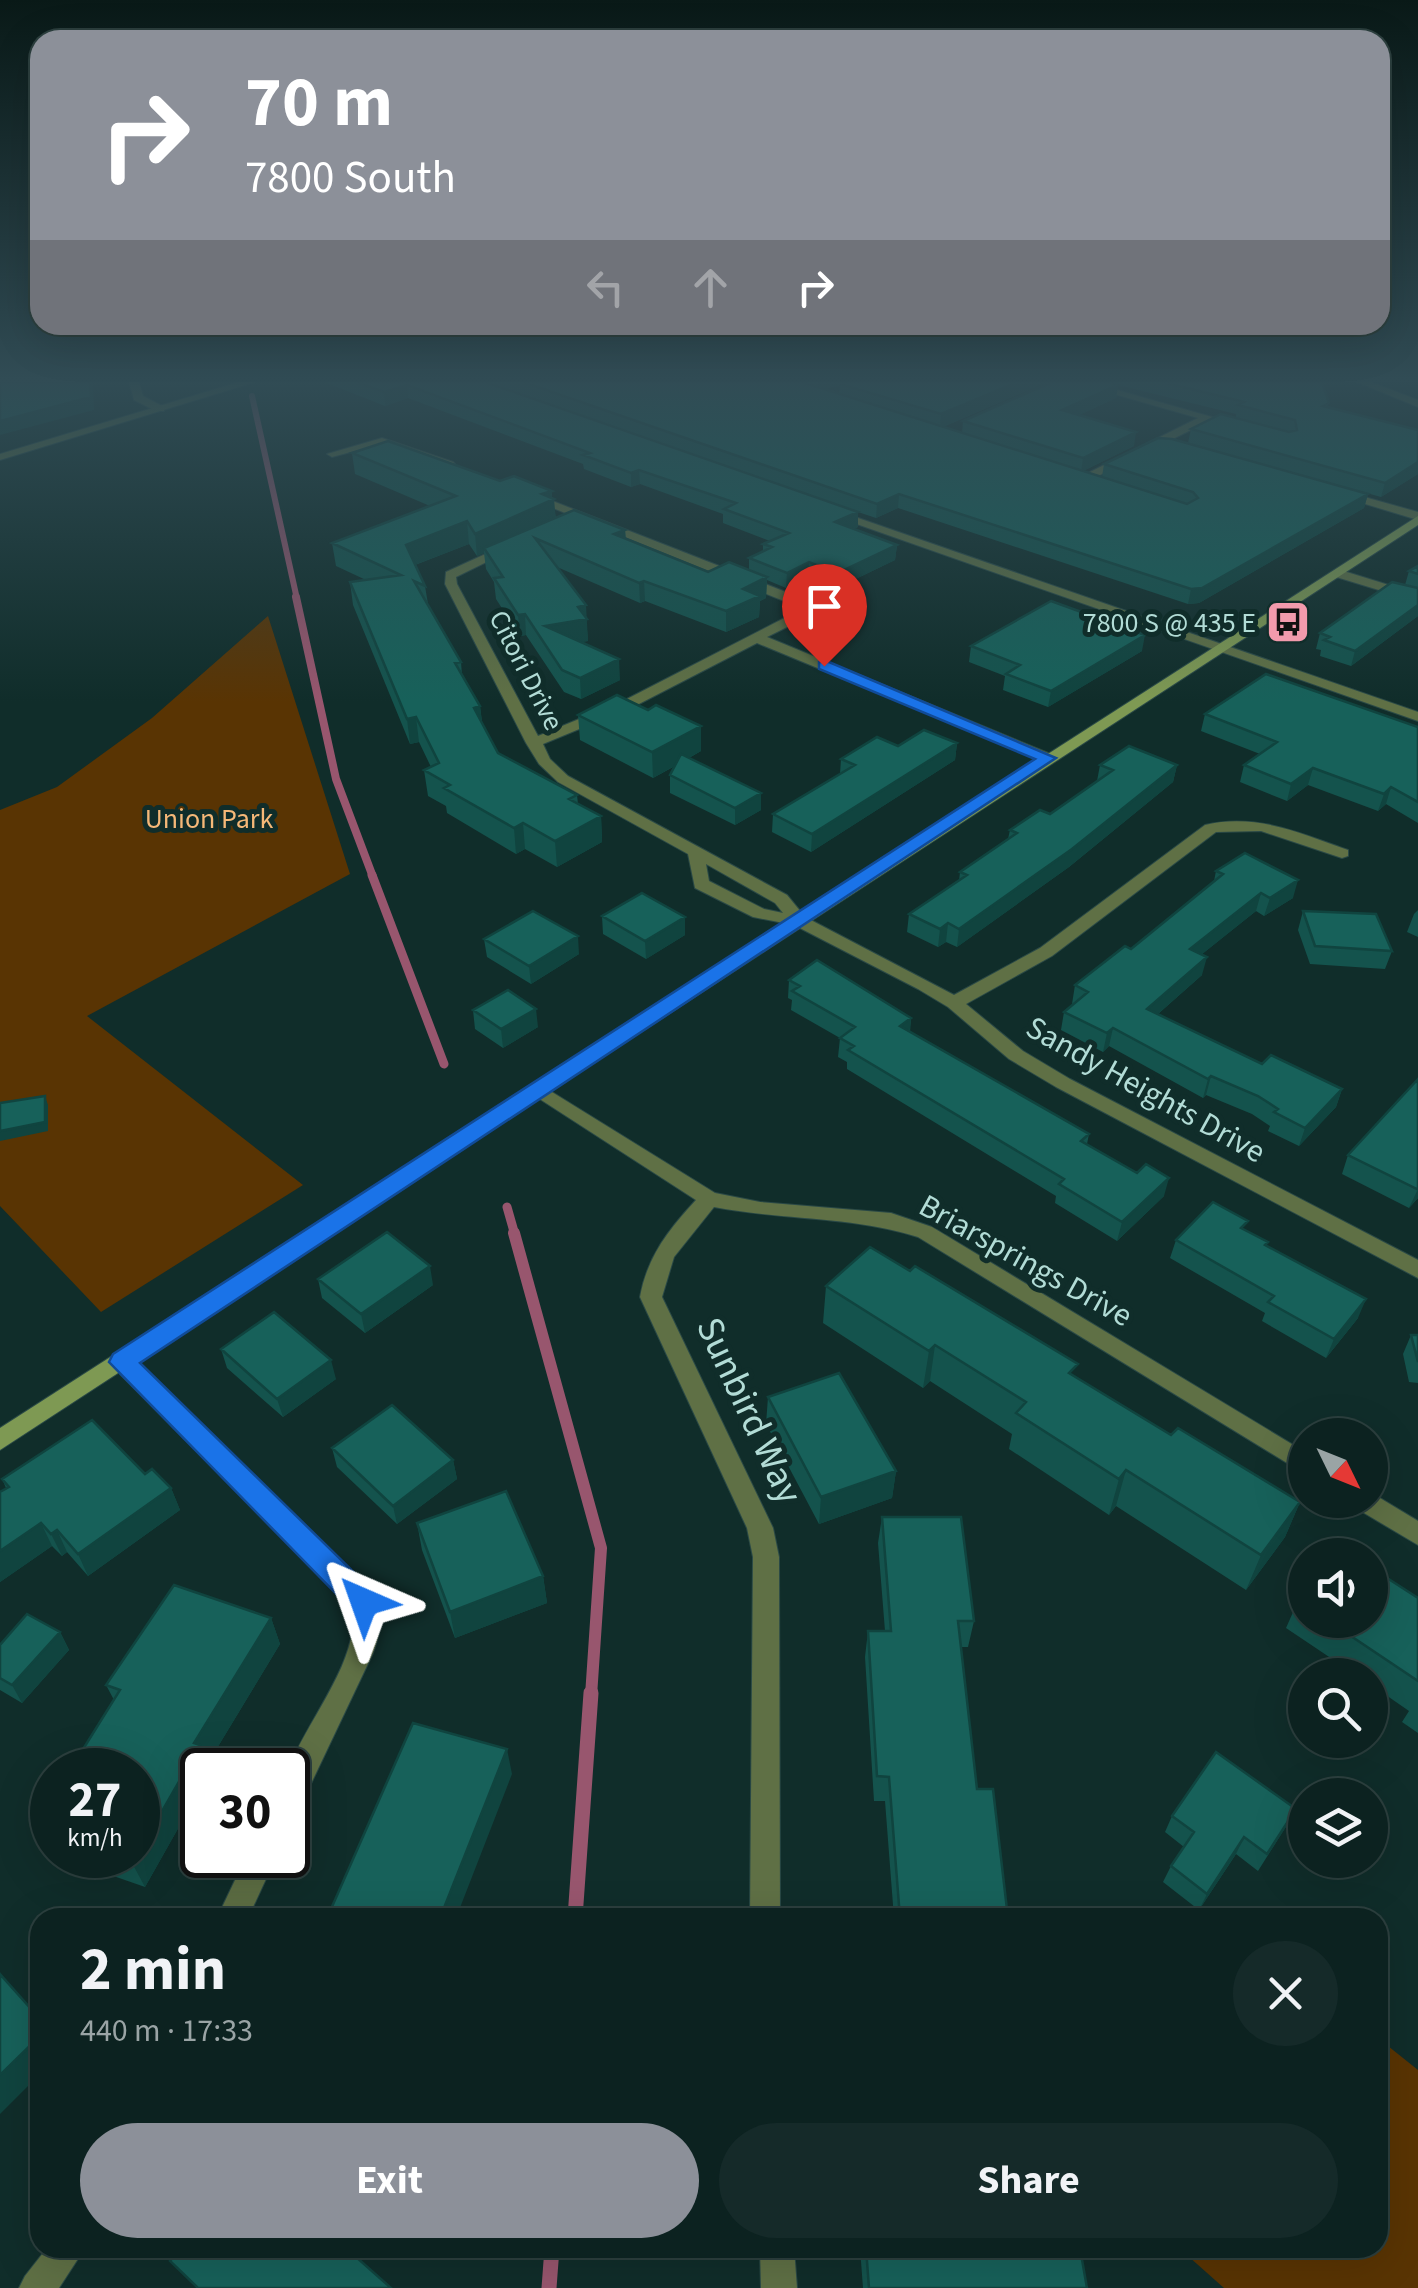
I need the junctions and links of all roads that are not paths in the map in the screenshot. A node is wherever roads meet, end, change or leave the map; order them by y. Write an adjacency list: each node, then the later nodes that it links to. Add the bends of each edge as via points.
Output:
1 (513, 489): 4 (street)
2 (1334, 492): 5 (street)
3 (822, 508): 11 (street)
4 (585, 517): 6 (street); 10 (street, via 806,606 805,615)
5 (1418, 518): 8 (main road)
6 (567, 524)
7 (532, 539): 13 (street, Citori Drive, via 450,575)
8 (1337, 573): 9 (street); 11 (main road)
9 (1418, 598)
10 (759, 639): 13 (street); 14 (street)
11 (1220, 649): 12 (street); 14 (main road)
12 (1418, 717)
13 (532, 742): 16 (street, Citori Drive, via 562,779 696,853 701,884 759,913)
14 (1048, 758): 16 (main road)
15 (1342, 853): 17 (street, via 1251,824 1211,828 1046,952)
16 (800, 921): 17 (street, Sandy Heights Drive); 18 (main road)
17 (954, 1003): 20 (street, Sandy Heights Drive, via 1063,1083)
18 (538, 1090): 19 (street, Briarsprings Drive); 21 (main road)
19 (709, 1200): 23 (street, Briarsprings Drive, via 925,1232); 29 (street, Sunbird Way, via 674,1236 653,1275 652,1297 760,1528 766,1556)
20 (1418, 1270)
21 (122, 1362): 22 (main road); 26 (street, via 364,1602 369,1627 360,1653)
22 (0, 1440)
23 (1288, 1454)
24 (1388, 1515): 25 (street)
25 (1418, 1534)
26 (310, 1756)
27 (251, 1878): 28 (street)
28 (237, 1908)
29 (765, 1908)
30 (60, 2258): 32 (street)
31 (777, 2258): 33 (street)
32 (37, 2288)
33 (778, 2288)

